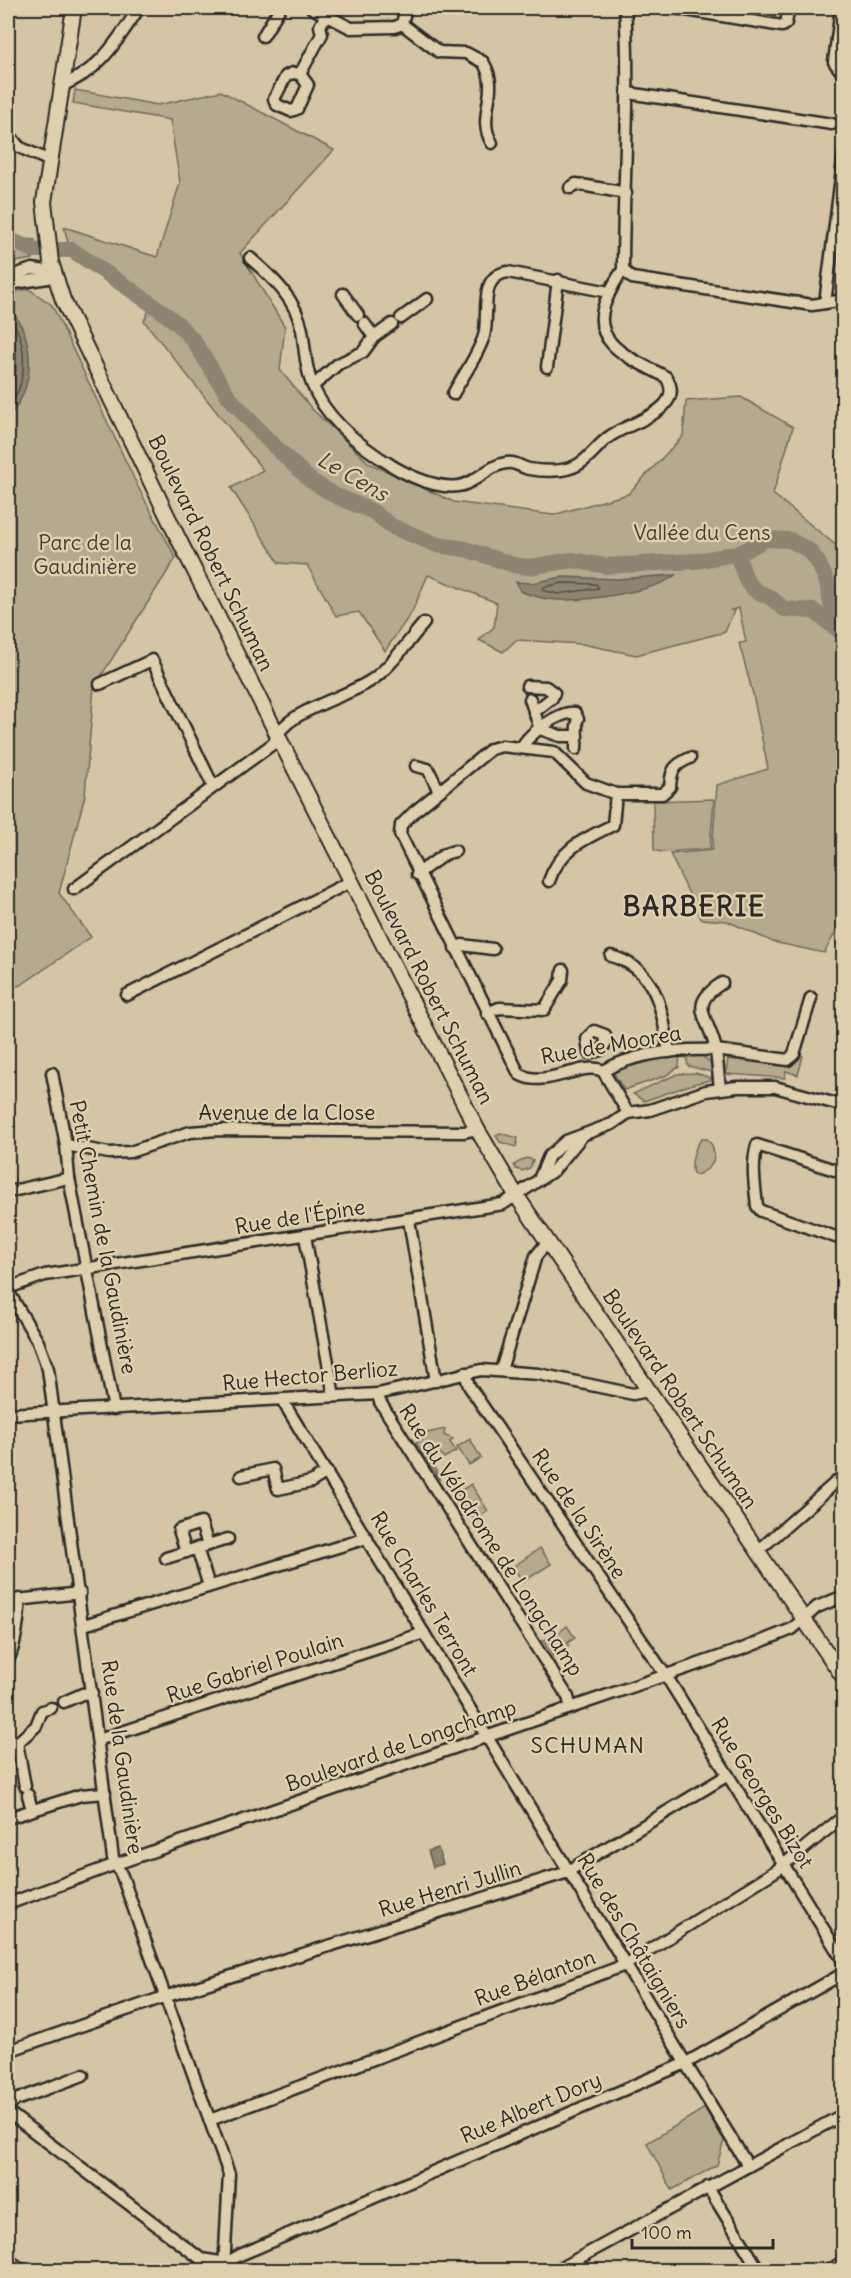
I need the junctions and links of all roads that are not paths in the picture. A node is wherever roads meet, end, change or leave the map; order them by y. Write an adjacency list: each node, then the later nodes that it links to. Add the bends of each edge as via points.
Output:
1 (74, 8): 17 (main road, Boulevard Robert Schuman)
2 (140, 8): 17 (street, via 94,68)
3 (280, 8): 14 (street)
4 (312, 8): 12 (street)
5 (337, 8): 12 (street)
6 (406, 8): 13 (street)
7 (625, 8): 18 (street)
8 (674, 8): 11 (street)
9 (789, 8): 11 (street, via 782,26)
10 (841, 8): 16 (street, via 834,62)
11 (708, 10)
12 (331, 18): 13 (street, via 351,28); 15 (street, via 330,32 322,34)
13 (402, 24): 21 (street, via 439,52 466,53 483,62 491,87 485,132)
14 (263, 36)
15 (300, 74)
16 (843, 75)
17 (61, 86): 23 (main road, Boulevard Robert Schuman)
18 (628, 93): 19 (street); 25 (street)
19 (832, 124)
20 (8, 133): 23 (street, via 29,153)
21 (492, 143)
22 (843, 154): 36 (street)
23 (50, 160): 27 (main road, Boulevard Robert Schuman, via 44,202)
24 (573, 186): 25 (street)
25 (626, 193): 28 (street)
26 (250, 258): 39 (street, via 287,294 300,324)
27 (53, 267): 29 (street); 31 (street, via 48,278); 48 (main road, Boulevard Robert Schuman, via 63,300)
28 (623, 270): 32 (street); 36 (street, via 632,278 812,305)
29 (8, 277)
30 (558, 280): 32 (street); 38 (street); 40 (street, via 508,272 496,276 488,289 484,335)
31 (8, 284)
32 (609, 292): 39 (street, via 601,313 606,340 614,349 666,377 671,392 654,415 611,435 581,463 570,468 531,469 511,463 463,485 421,480 394,467 347,433)
33 (343, 294): 37 (street)
34 (427, 299): 37 (street)
35 (843, 300): 36 (street)
36 (825, 303)
37 (374, 337): 39 (street, via 363,352 338,364)
38 (547, 368)
39 (313, 386)
40 (453, 394)
41 (424, 623): 48 (street, via 377,677 290,721)
42 (100, 684): 53 (street, via 152,660)
43 (527, 686): 45 (street, via 546,687 554,693)
44 (530, 699): 45 (street)
45 (534, 712): 47 (street)
46 (576, 723): 47 (street, via 554,720); 47 (street, via 554,734); 50 (street)
47 (540, 729): 49 (street, via 525,738)
48 (276, 733): 53 (street, via 274,743); 58 (main road, Boulevard Robert Schuman)
49 (522, 748): 54 (street, via 491,749); 55 (street, via 558,754 586,783)
50 (576, 749)
51 (690, 758): 55 (street, via 676,764 671,771 670,787 662,794)
52 (416, 766): 54 (street, via 428,769)
53 (213, 786): 60 (street)
54 (439, 791): 57 (street, Rue de Moorea, via 400,830)
55 (616, 794): 59 (street, via 613,825 568,849)
56 (455, 851): 57 (street, via 444,854)
57 (417, 874): 61 (street, Rue de Moorea)
58 (352, 881): 66 (street); 77 (main road, Boulevard Robert Schuman)
59 (549, 881)
60 (74, 889)
61 (455, 948): 62 (street, via 462,945); 68 (street, Rue de Moorea)
62 (493, 949)
63 (611, 956): 70 (street, via 639,969 655,992 662,1007)
64 (563, 970): 68 (street, via 562,980 544,1010 500,1008)
65 (722, 983): 69 (street, via 702,1000)
66 (127, 995)
67 (811, 998): 69 (street, Rue de Moorea, via 794,1054 788,1060)
68 (487, 1013): 72 (street, Rue de Moorea, via 514,1068 524,1077 541,1079)
69 (716, 1050): 70 (street, Rue de Moorea); 74 (street)
70 (669, 1052): 72 (street, Rue de Moorea)
71 (595, 1053): 72 (street)
72 (598, 1070): 76 (street)
73 (52, 1073): 78 (street, Petit Chemin de la Gaudinière)
74 (720, 1089): 75 (street, via 775,1087); 76 (street)
75 (843, 1106)
76 (628, 1113): 82 (street, Rue de l'Épine, via 582,1136 562,1162)
77 (477, 1129): 78 (street, Avenue de la Close, via 204,1131 119,1153); 82 (main road, Boulevard Robert Schuman)
78 (66, 1145): 80 (street, Petit Chemin de la Gaudinière)
79 (843, 1173): 85 (street, via 757,1145 754,1170 757,1206 761,1211)
80 (69, 1178): 81 (street); 87 (street, Petit Chemin de la Gaudinière)
81 (8, 1192)
82 (516, 1195): 83 (street, Rue de l'Épine, via 503,1204); 86 (main road, Boulevard Robert Schuman)
83 (409, 1220): 84 (street, Rue de l'Épine); 91 (street)
84 (305, 1236): 87 (street, Rue de l'Épine); 94 (street)
85 (843, 1240)
86 (548, 1241): 89 (street, via 536,1256); 92 (main road, Boulevard Robert Schuman)
87 (87, 1268): 88 (street, Rue de l'Épine, via 45,1275); 96 (street, Petit Chemin de la Gaudinière)
88 (8, 1290): 97 (street, Rue de la Gaudinière, via 44,1353)
89 (501, 1370): 90 (street, Rue Hector Berlioz); 92 (street, Rue Hector Berlioz, via 539,1374 623,1393)
90 (465, 1373): 91 (street, Rue Hector Berlioz); 116 (street, Rue de la Sirène, via 469,1386)
91 (436, 1381): 93 (street, Rue Hector Berlioz)
92 (648, 1391): 105 (main road, Boulevard Robert Schuman)
93 (378, 1394): 94 (street, Rue Hector Berlioz); 121 (street, Rue du Vélodrome de Longchamp, via 568,1696)
94 (334, 1396): 95 (street, Rue Hector Berlioz)
95 (282, 1400): 96 (street, Rue Hector Berlioz); 99 (street, Rue Charles Terront)
96 (114, 1410): 97 (street, Rue Hector Berlioz)
97 (53, 1411): 98 (street, Rue Hector Berlioz); 109 (street, Rue de la Gaudinière)
98 (8, 1414)
99 (327, 1472): 101 (street, via 311,1482 278,1489 273,1469); 102 (street, Rue Charles Terront)
100 (843, 1475): 105 (street)
101 (241, 1476)
102 (367, 1538): 108 (street); 114 (street, Rue Charles Terront)
103 (228, 1539): 104 (street)
104 (202, 1547): 106 (street); 106 (street, via 201,1523 174,1529); 108 (street)
105 (758, 1551): 112 (main road, Boulevard Robert Schuman)
106 (186, 1552): 107 (street)
107 (166, 1558)
108 (209, 1586): 113 (street)
109 (80, 1593): 111 (street); 113 (street, Rue de la Gaudinière)
110 (843, 1596): 112 (street, Boulevard de Longchamp, via 817,1607)
111 (13, 1600): 115 (street, via 20,1614)
112 (805, 1618): 116 (street, Boulevard de Longchamp, via 770,1639); 117 (main road, Boulevard Robert Schuman)
113 (84, 1625): 118 (street, Rue de la Gaudinière)
114 (424, 1633): 122 (street, Rue Charles Terront); 123 (street, Rue Gabriel Poulain)
115 (8, 1660)
116 (665, 1675): 121 (street, Boulevard de Longchamp); 125 (street, Rue Georges Bizot)
117 (843, 1677)
118 (92, 1693): 119 (street); 123 (street, Rue de la Gaudinière)
119 (64, 1702)
120 (51, 1708): 124 (street, via 42,1711 36,1726)
121 (571, 1708): 122 (street, Boulevard de Longchamp)
122 (487, 1737): 130 (street, Boulevard de Longchamp); 132 (street, Rue des Châtaigniers)
123 (98, 1740): 126 (street, Rue de la Gaudinière)
124 (12, 1741): 127 (street)
125 (728, 1775): 131 (street, Rue Georges Bizot); 132 (street, Rue Henri Jullin)
126 (105, 1792): 127 (street); 130 (street, Rue de la Gaudinière)
127 (32, 1810): 129 (street)
128 (843, 1816): 131 (street, Rue Bélanton)
129 (8, 1818)
130 (116, 1864): 133 (street, Boulevard de Longchamp); 137 (street, Rue de la Gaudinière)
131 (784, 1865): 134 (street, Rue Georges Bizot); 135 (street, Rue Bélanton)
132 (569, 1872): 135 (street, Rue des Châtaigniers); 137 (street, Rue Henri Jullin)
133 (8, 1904)
134 (843, 1962)
135 (625, 1965): 139 (street, Rue des Châtaigniers); 144 (street, Rue Bélanton)
136 (843, 1973): 139 (street, Rue Albert Dory)
137 (164, 1997): 138 (street, Rue Henri Jullin); 144 (street, Rue de la Gaudinière)
138 (8, 2051)
139 (686, 2063): 145 (street, Rue des Châtaigniers); 149 (street, Rue Albert Dory, via 240,2255)
140 (83, 2075): 141 (street)
141 (8, 2106)
142 (8, 2112): 149 (street, via 201,2259)
143 (843, 2114): 145 (street)
144 (210, 2120): 149 (street, Rue de la Gaudinière, via 230,2181 225,2236)
145 (747, 2166): 146 (street)
146 (708, 2187): 151 (street); 152 (street)
147 (8, 2260): 150 (street)
148 (843, 2261): 153 (street)
149 (227, 2268)
150 (23, 2271)
151 (557, 2271)
152 (759, 2271)
153 (830, 2271)

